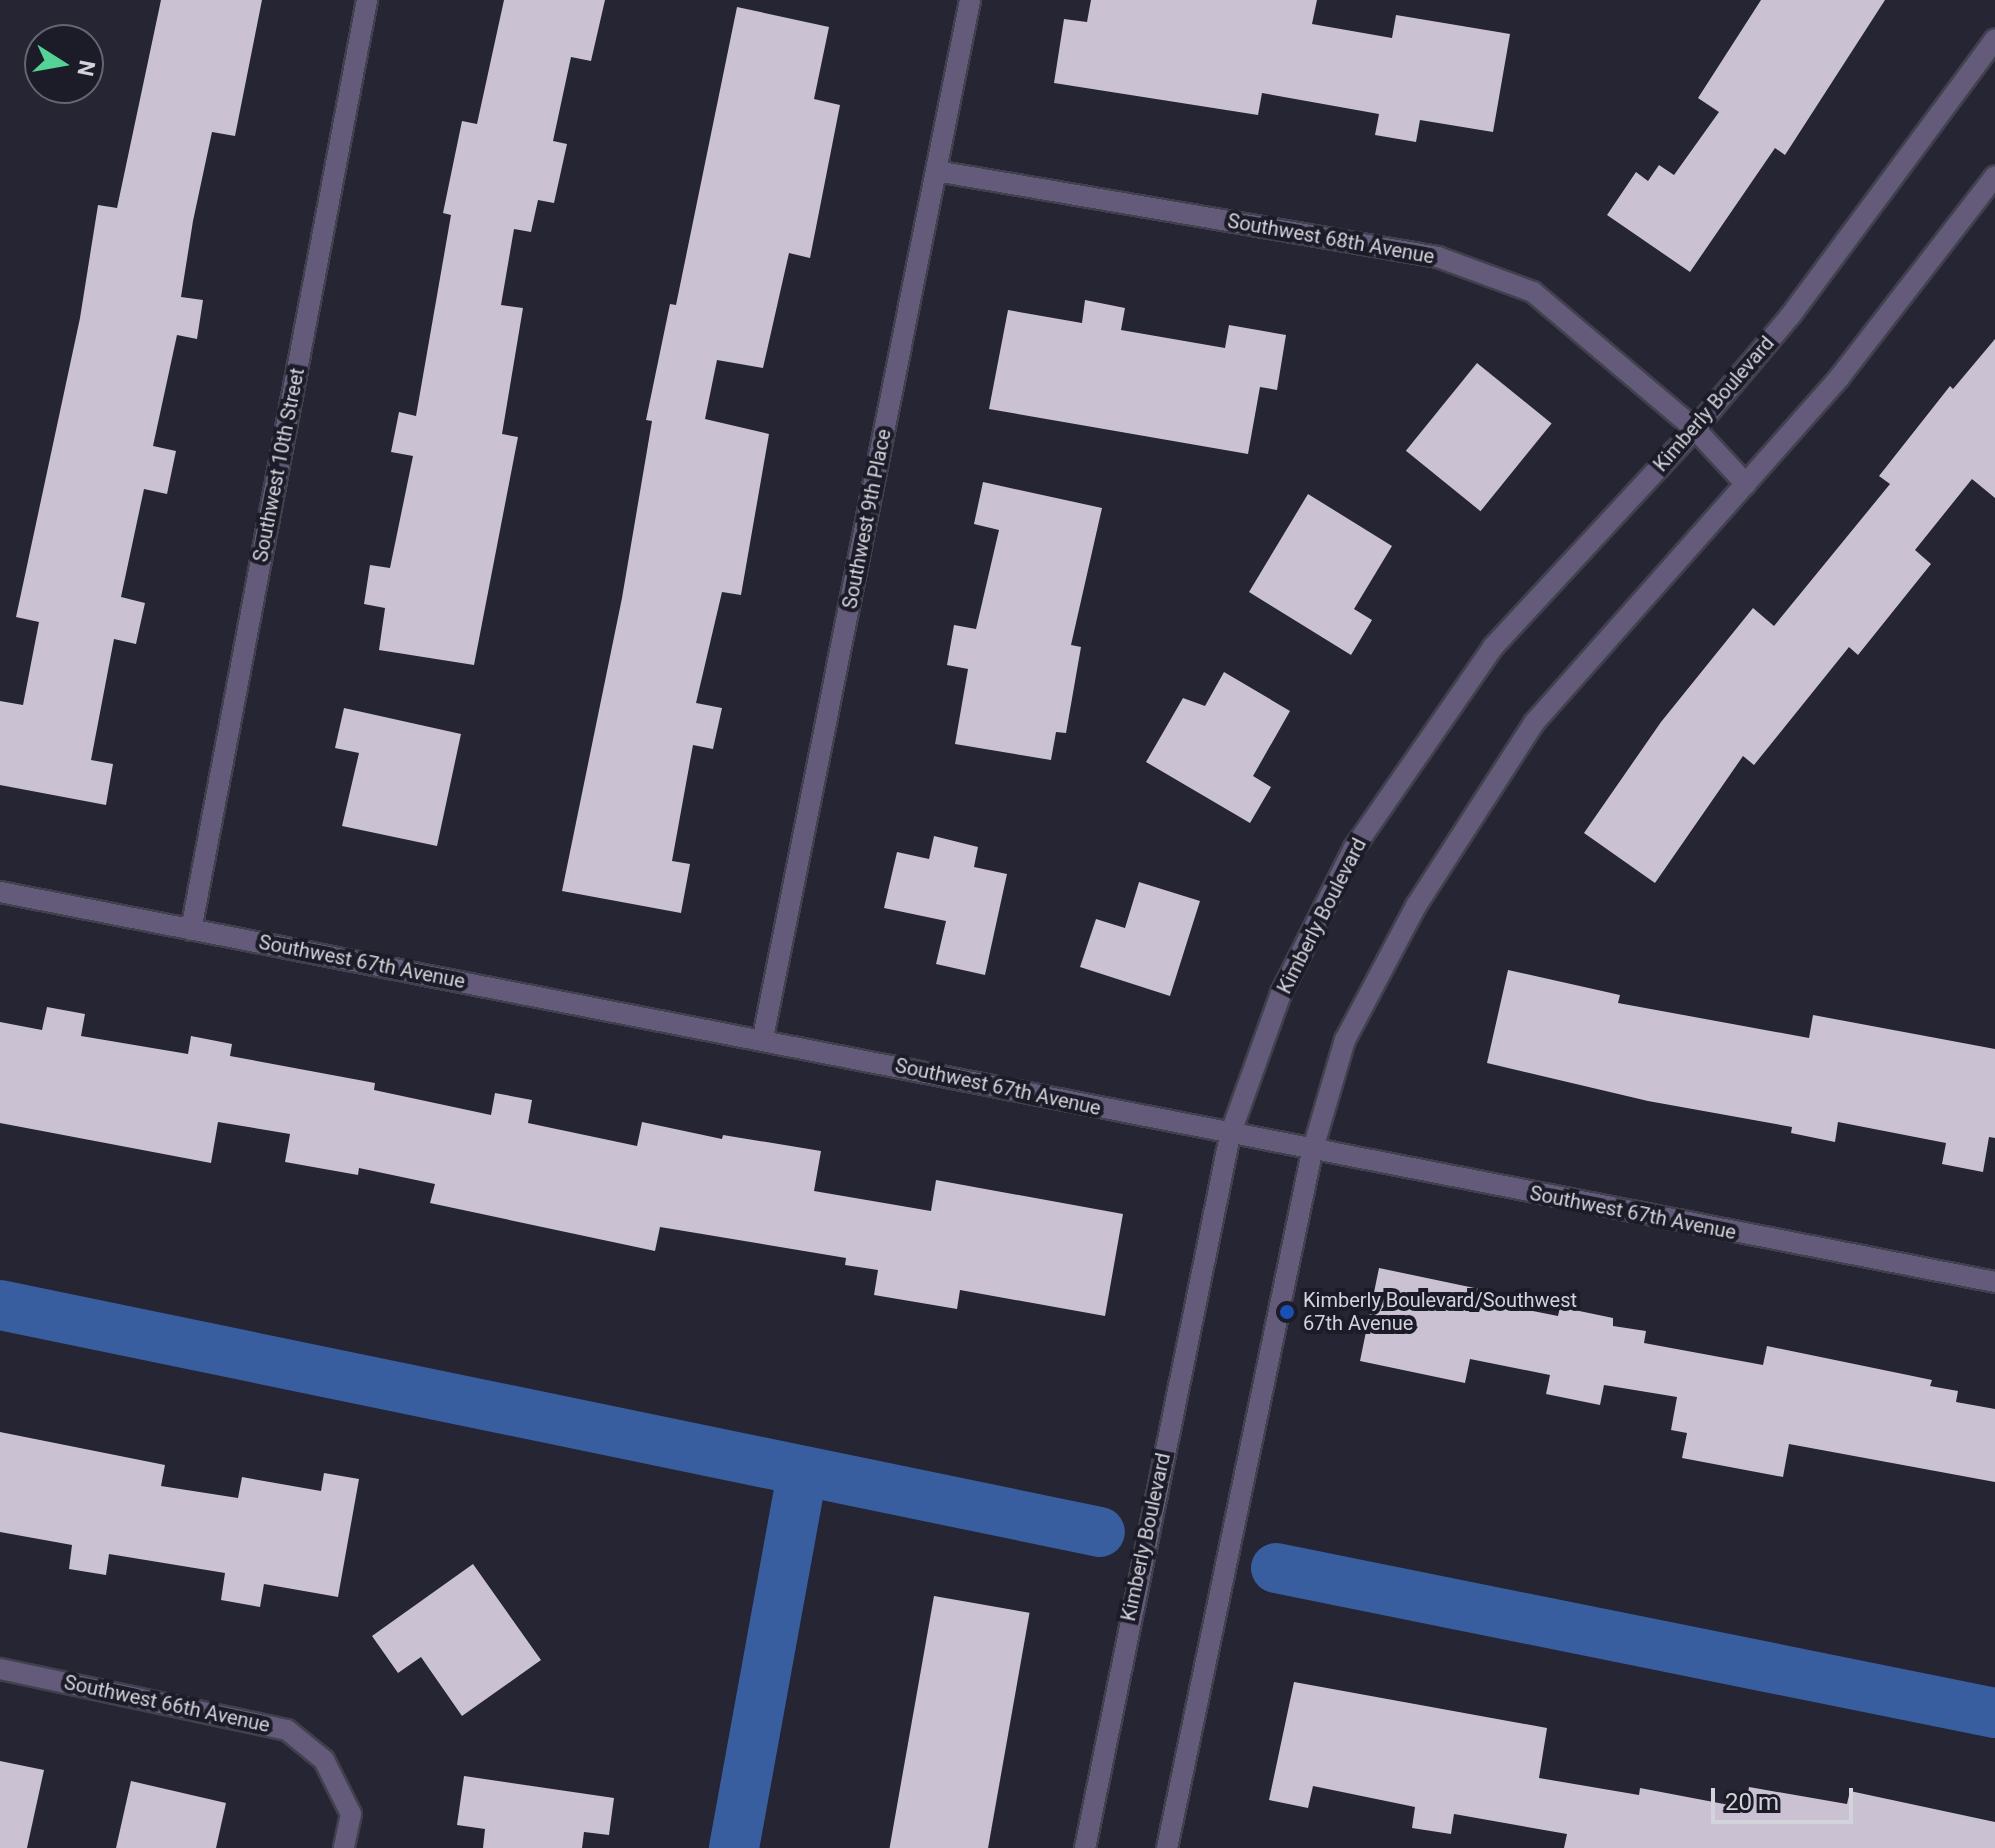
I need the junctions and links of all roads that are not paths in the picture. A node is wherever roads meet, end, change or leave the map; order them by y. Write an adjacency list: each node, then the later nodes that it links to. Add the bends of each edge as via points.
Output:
1 (367, 0): 9 (street, Southwest 10th Street)
2 (970, 0): 4 (street, Southwest 9th Place)
3 (1995, 39): 6 (street, Kimberly Boulevard, via 1800,303)
4 (936, 171): 6 (street, Southwest 68th Avenue, via 1438,257 1533,292); 10 (street, Southwest 9th Place)
5 (1995, 176): 7 (street, via 1839,378)
6 (1695, 429): 7 (street, Southwest 68th Avenue); 11 (street, Kimberly Boulevard, via 1493,647 1354,848 1281,993)
7 (1746, 484): 12 (street, via 1534,723 1416,906 1345,1040)
8 (0, 892): 9 (street, Southwest 67th Avenue)
9 (191, 930): 10 (street, Southwest 67th Avenue)
10 (763, 1038): 11 (street, Southwest 67th Avenue)
11 (1230, 1135): 12 (street, Southwest 67th Avenue); 16 (street, Kimberly Boulevard)
12 (1312, 1152): 13 (street, Southwest 67th Avenue); 17 (street)
13 (1995, 1282)
14 (0, 1669): 15 (street, Southwest 66th Avenue, via 287,1730 324,1760 351,1814)
15 (344, 1848)
16 (1085, 1848)
17 (1167, 1848)

